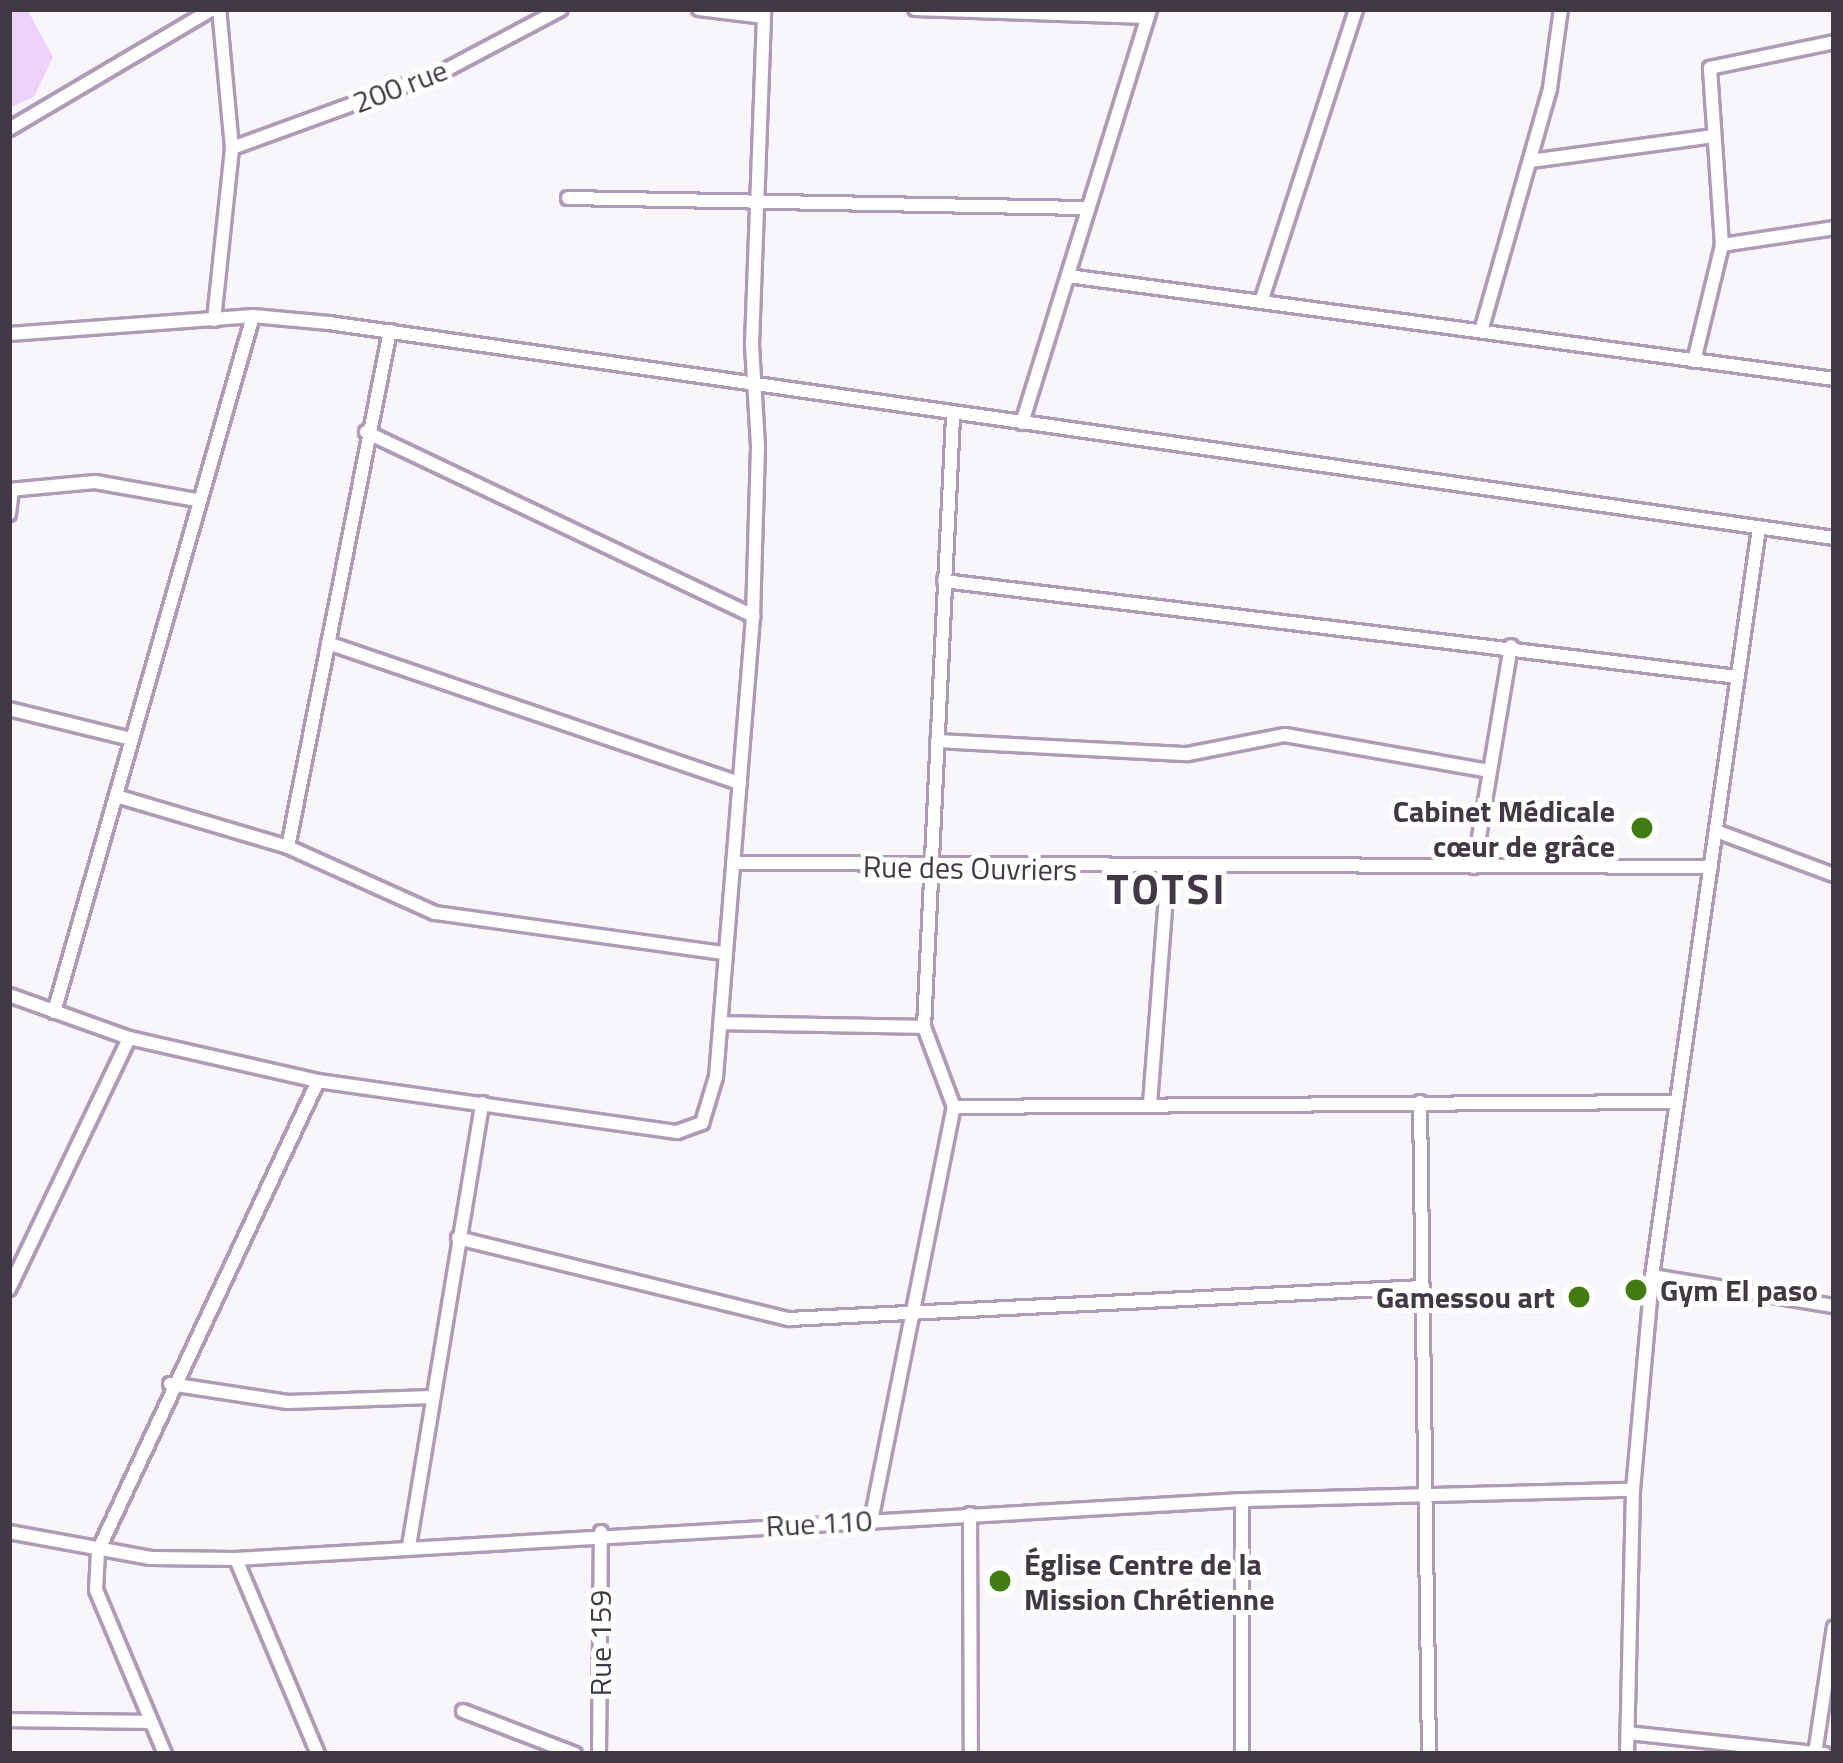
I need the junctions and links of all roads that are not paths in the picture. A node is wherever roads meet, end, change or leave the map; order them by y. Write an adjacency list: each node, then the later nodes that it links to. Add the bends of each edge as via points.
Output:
1 (216, 9): 10 (street); 12 (street)
2 (561, 9): 12 (street, 200 rue, via 443,71)
3 (699, 9): 7 (street)
4 (915, 9): 8 (street)
5 (1356, 9): 20 (street)
6 (1561, 9): 13 (street)
7 (764, 13): 15 (street)
8 (1149, 13): 16 (street)
9 (1834, 42): 11 (street, via 1716,61 1709,80)
10 (9, 129)
11 (1713, 136): 13 (street); 18 (street)
12 (232, 148): 22 (street)
13 (1531, 161): 24 (street)
14 (568, 198): 15 (street)
15 (762, 198): 16 (street); 28 (street)
16 (1086, 208): 19 (street)
17 (1834, 228): 18 (street)
18 (1722, 245): 26 (street)
19 (1068, 276): 20 (street); 30 (street)
20 (1261, 302): 24 (street)
21 (253, 316): 22 (street); 23 (street); 33 (street)
22 (214, 320): 25 (street)
23 (390, 331): 28 (street); 31 (street)
24 (1481, 331): 26 (street)
25 (9, 334)
26 (1694, 361): 27 (street)
27 (1834, 379)
28 (754, 384): 29 (street); 38 (street)
29 (953, 417): 30 (street); 37 (street)
30 (1022, 423): 35 (street)
31 (366, 433): 38 (street); 39 (street)
32 (11, 490): 33 (street, via 95,482); 34 (street)
33 (197, 500): 43 (street)
34 (9, 514)
35 (1759, 528): 36 (street); 41 (street)
36 (1834, 538)
37 (944, 581): 40 (street); 44 (street)
38 (753, 616): 46 (street)
39 (328, 643): 46 (street); 49 (street)
40 (1511, 646): 41 (street); 45 (street)
41 (1737, 677): 48 (street)
42 (9, 710): 43 (street)
43 (131, 739): 47 (street)
44 (937, 741): 45 (street, via 1188,754 1285,735); 53 (street)
45 (1490, 771): 51 (street)
46 (740, 783): 50 (street)
47 (116, 796): 49 (street); 58 (street)
48 (1716, 831): 52 (street); 55 (street)
49 (289, 847): 56 (street, via 435,913)
50 (733, 863): 53 (street, Rue des Ouvriers); 56 (street)
51 (1474, 867): 52 (street, Rue des Ouvriers); 54 (street, Rue des Ouvriers)
52 (1711, 867): 64 (street)
53 (931, 869): 54 (street, Rue des Ouvriers); 60 (street)
54 (1168, 870): 66 (street)
55 (1834, 875)
56 (725, 953): 59 (street)
57 (9, 995): 58 (street)
58 (54, 1012): 61 (street)
59 (721, 1023): 60 (street); 65 (street, via 710,1109 692,1130)
60 (924, 1027): 67 (street)
61 (129, 1038): 62 (street); 71 (street)
62 (318, 1081): 65 (street); 74 (street)
63 (1420, 1102): 64 (street); 66 (street); 70 (street)
64 (1676, 1102): 69 (street)
65 (482, 1103): 68 (street)
66 (1150, 1104): 67 (street)
67 (954, 1107): 73 (street)
68 (458, 1238): 73 (street, via 776,1318); 75 (street)
69 (1652, 1276): 72 (street); 76 (street)
70 (1423, 1287): 73 (street); 77 (street)
71 (9, 1289)
72 (1834, 1306)
73 (910, 1313): 80 (street)
74 (170, 1384): 75 (street, via 289,1402); 84 (street)
75 (431, 1396): 83 (street)
76 (1633, 1490): 77 (street, Rue 110); 90 (street)
77 (1428, 1495): 78 (street, Rue 110); 98 (street)
78 (1243, 1500): 79 (street, Rue 110); 97 (street)
79 (970, 1514): 80 (street, Rue 110); 96 (street)
80 (871, 1521): 82 (street, Rue 110)
81 (9, 1532): 84 (street, Rue 110)
82 (601, 1532): 83 (street, Rue 110); 95 (street, Rue 159)
83 (409, 1546): 85 (street, Rue 110)
84 (98, 1551): 85 (street, Rue 110); 89 (street, via 96,1590)
85 (236, 1559): 93 (street)
86 (1834, 1627): 91 (street)
87 (463, 1711): 94 (street)
88 (9, 1720): 89 (street)
89 (148, 1722): 92 (street)
90 (1628, 1733): 91 (street); 99 (street)
91 (1815, 1753): 100 (street)
92 (165, 1754)
93 (318, 1754)
94 (575, 1754)
95 (599, 1754)
96 (971, 1754)
97 (1242, 1754)
98 (1429, 1754)
99 (1628, 1754)
100 (1825, 1754)

